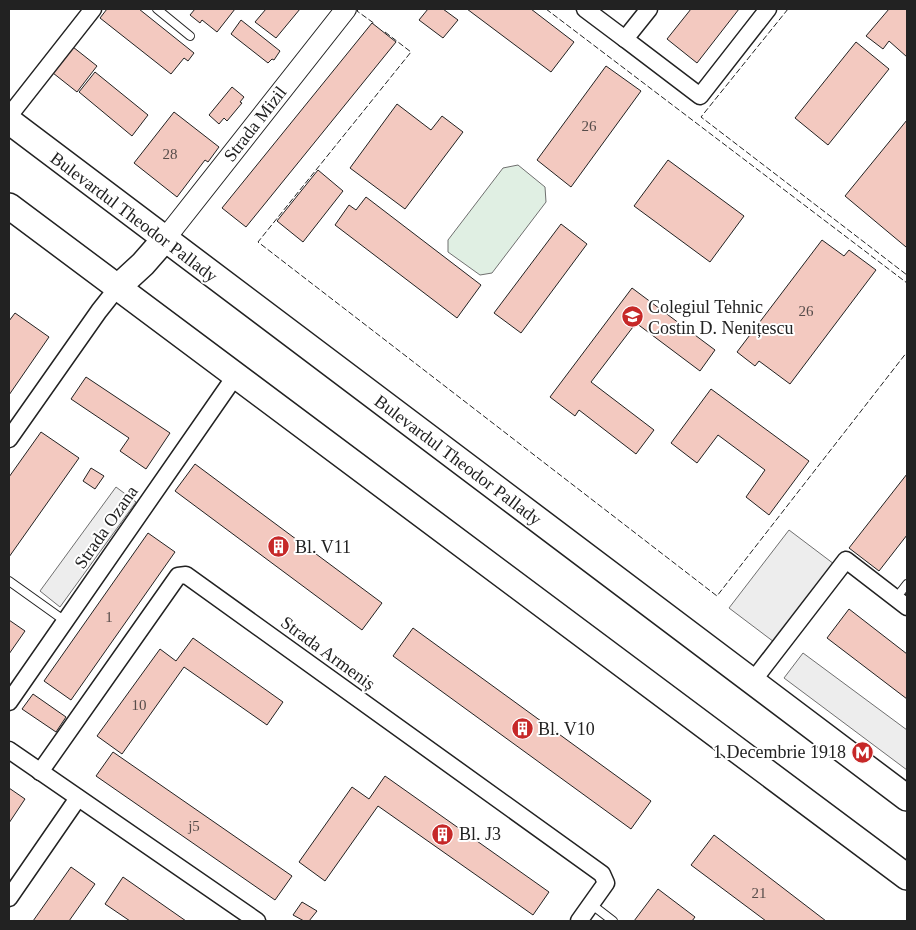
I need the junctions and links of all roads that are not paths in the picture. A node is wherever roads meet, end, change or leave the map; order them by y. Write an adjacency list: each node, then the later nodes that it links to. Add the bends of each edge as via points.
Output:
1 (93, 9): 9 (street)
2 (157, 9): 7 (lane)
3 (346, 9): 12 (street, Strada Mizil)
4 (585, 9): 8 (street)
5 (649, 9): 8 (street)
6 (768, 9): 8 (street, via 700,96)
7 (190, 36)
8 (625, 39)
9 (9, 116)
10 (9, 121): 12 (main road, Bulevardul Theodor Pallady)
11 (9, 206): 13 (main road)
12 (164, 240): 13 (main road); 20 (main road, Bulevardul Theodor Pallady)
13 (118, 288): 14 (main road); 15 (street)
14 (236, 375): 19 (street, Strada Ozana); 26 (main road)
15 (9, 439)
16 (9, 581): 19 (lane)
17 (907, 584): 18 (lane)
18 (901, 603): 20 (street, via 846,560)
19 (65, 621): 21 (street, Strada Ozana)
20 (752, 682): 25 (main road, Bulevardul Theodor Pallady)
21 (9, 702)
22 (9, 750): 23 (street)
23 (40, 772): 24 (street); 28 (street, Strada Armeniș, via 178,576 186,575 602,874 606,883)
24 (78, 798): 27 (street); 29 (street)
25 (907, 798)
26 (907, 877)
27 (9, 898)
28 (591, 904): 30 (street, Strada Armeniș); 31 (lane)
29 (256, 921)
30 (579, 921)
31 (613, 921)

